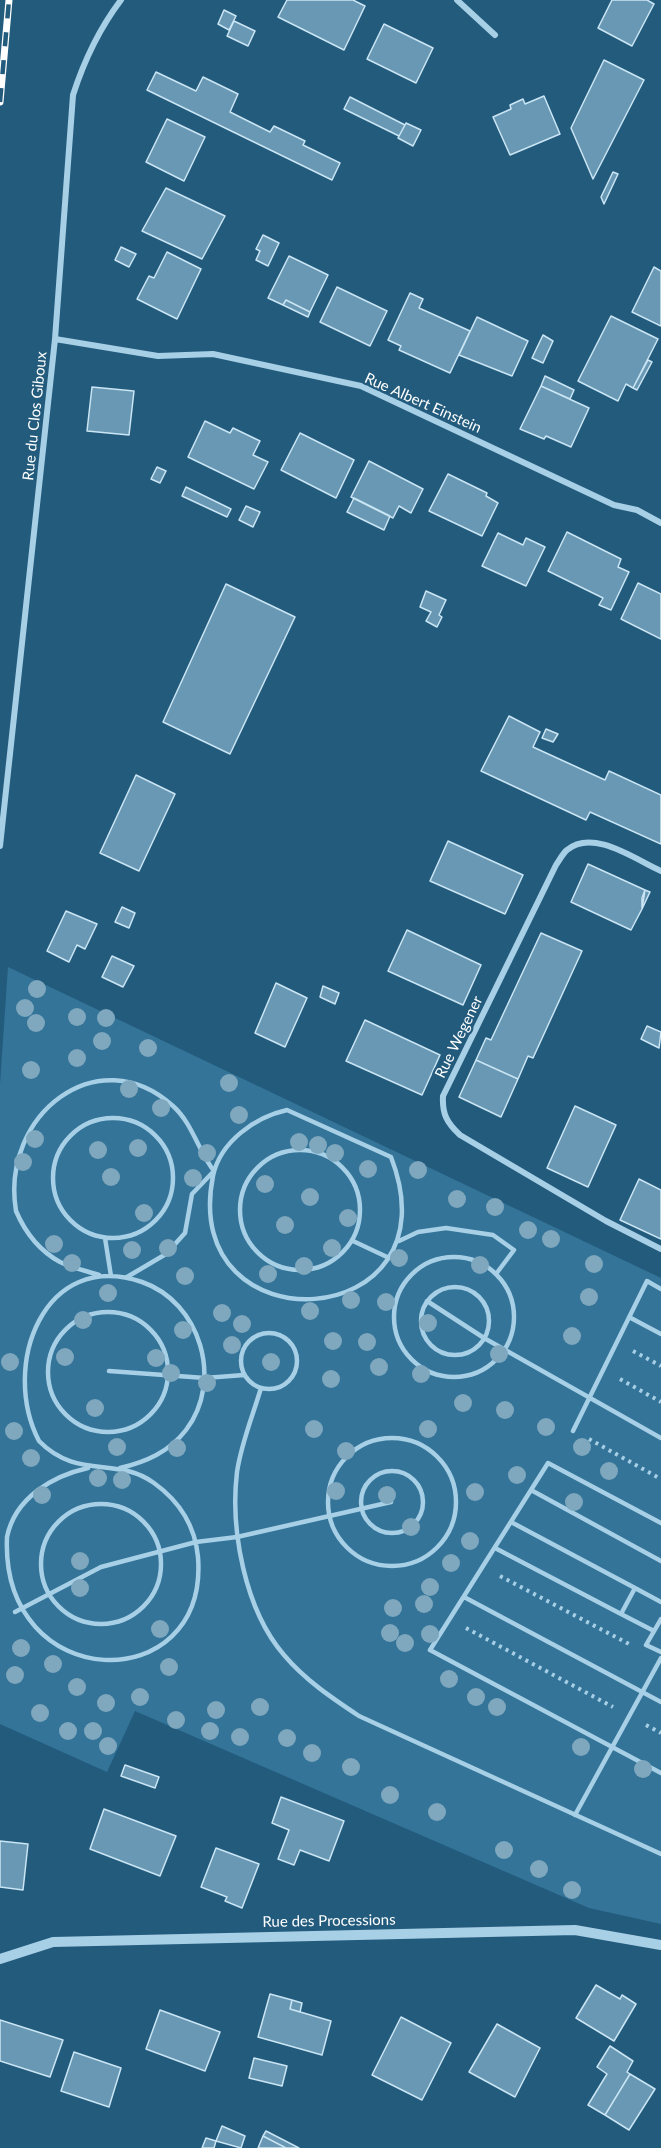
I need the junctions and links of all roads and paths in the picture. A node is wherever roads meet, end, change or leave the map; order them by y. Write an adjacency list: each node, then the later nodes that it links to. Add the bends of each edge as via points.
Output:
1 (121, 0): 4 (street, Rue du Clos Giboux, via 84,62 73,95)
2 (457, 0): 3 (street)
3 (495, 35)
4 (55, 339): 5 (street, Rue Albert Einstein, via 158,356 213,354 361,386 614,505 637,510); 6 (street, Rue du Clos Giboux)
5 (661, 523)
6 (0, 846)
7 (661, 872): 14 (street, Rue Wegener, via 595,842 566,850 443,1096 442,1107 445,1118 460,1135)
8 (47, 1099): 10 (lane, via 71,1086 98,1080 126,1081 152,1090 174,1107 191,1129 201,1155)
9 (9, 1171): 17 (lane, via 15,1207 39,1246 61,1262)
10 (214, 1171): 13 (lane, via 227,1147 247,1127 270,1113 287,1110 391,1157 401,1182 404,1210); 15 (lane, via 209,1199 211,1226 221,1252 238,1274 260,1290 286,1299 318,1300 341,1295 366,1281); 19 (lane, via 192,1194 185,1233 166,1254)
11 (105, 1238): 11 (lane, via 134,1234 150,1226 162,1214 173,1181 166,1148 155,1134 124,1119 90,1121 75,1130 63,1142 52,1175 59,1208 84,1232); 18 (lane)
12 (353, 1240): 12 (lane, via 361,1214 360,1196 348,1173 329,1157 295,1150 263,1162 251,1174 241,1198 241,1224 258,1254 272,1264 306,1271 322,1267 338,1258); 15 (lane)
13 (399, 1241): 15 (lane); 16 (lane, via 418,1232 446,1228 493,1235 514,1251)
14 (661, 1249)
15 (387, 1257)
16 (496, 1274): 27 (lane, via 507,1287 513,1304 514,1321); 27 (lane, via 482,1263 466,1258 449,1257 417,1269 400,1289 393,1314 394,1331 411,1361 442,1377 476,1374)
17 (99, 1275): 18 (lane); 21 (lane, via 72,1282)
18 (111, 1276): 19 (lane)
19 (127, 1277): 33 (lane, via 153,1286 176,1302 192,1324 202,1350)
20 (661, 1289): 23 (lane, via 647,1281)
21 (48, 1295)
22 (427, 1301): 25 (lane); 25 (lane, via 442,1290 461,1288 478,1297 488,1314); 25 (lane, via 421,1319 431,1346 457,1355 467,1353)
23 (629, 1317): 24 (lane); 26 (lane)
24 (661, 1334)
25 (484, 1338): 27 (lane)
26 (617, 1342): 28 (path); 29 (lane)
27 (505, 1350): 35 (lane)
28 (661, 1366)
29 (603, 1370): 35 (lane); 36 (path)
30 (109, 1371): 32 (lane)
31 (244, 1375): 33 (lane); 34 (lane); 34 (lane, via 241,1353 254,1336 276,1333 286,1338 297,1357 296,1368 283,1386)
32 (168, 1376): 32 (lane, via 161,1342 150,1329 120,1312 102,1312 70,1324 58,1336 47,1369 48,1386 65,1416 79,1426 113,1433 130,1429 157,1408); 33 (lane)
33 (205, 1378): 41 (lane, via 199,1405 187,1430 167,1449 143,1463)
34 (261, 1388): 49 (lane, via 238,1471)
35 (589, 1398): 38 (lane); 39 (lane)
36 (661, 1402)
37 (23, 1420): 40 (lane, via 40,1442 62,1458)
38 (573, 1431): 42 (path)
39 (661, 1438)
40 (88, 1468): 41 (lane); 55 (lane, via 65,1473 41,1487 21,1506 8,1532)
41 (120, 1468): 50 (lane, via 147,1478 169,1494 186,1516)
42 (661, 1479)
43 (531, 1490): 47 (lane); 48 (lane, via 548,1463); 53 (lane)
44 (391, 1502): 45 (lane)
45 (362, 1509): 45 (lane, via 377,1529 403,1530 417,1520 422,1495 406,1474 381,1473 362,1491); 46 (lane)
46 (329, 1516): 46 (lane, via 335,1534 354,1554 379,1565 397,1566 423,1557 444,1540 457,1505 455,1487 437,1455 422,1444 386,1437 352,1450 339,1464 327,1498); 49 (lane)
47 (511, 1522): 51 (lane); 56 (lane)
48 (661, 1522)
49 (237, 1537): 50 (lane); 78 (lane, via 244,1570 267,1629 283,1654 328,1696 359,1716)
50 (196, 1542): 52 (lane); 69 (lane, via 199,1569 193,1597 180,1622 161,1642 136,1655 109,1662 81,1660)
51 (495, 1548): 54 (lane); 62 (lane)
52 (160, 1550): 57 (lane, via 101,1567); 57 (lane, via 158,1585 138,1612 123,1620 106,1625 72,1618); 57 (lane, via 154,1534 129,1510 113,1504 79,1508 63,1516 43,1544 41,1578)
53 (661, 1561)
54 (483, 1566): 58 (lane); 71 (path)
55 (3, 1568)
56 (635, 1588): 59 (lane); 62 (lane)
57 (48, 1594): 61 (lane)
58 (464, 1597): 64 (lane); 72 (lane)
59 (661, 1602)
60 (12, 1604): 61 (lane)
61 (15, 1612): 65 (lane)
62 (621, 1614): 67 (lane)
63 (661, 1618): 67 (lane)
64 (449, 1619): 74 (path); 76 (lane, via 430,1650)
65 (21, 1620)
66 (27, 1627): 68 (lane)
67 (654, 1631): 70 (lane, via 646,1644)
68 (32, 1634)
69 (55, 1650)
70 (661, 1652)
71 (660, 1659): 72 (lane)
72 (642, 1692): 73 (lane); 74 (lane)
73 (661, 1702)
74 (630, 1716): 75 (path); 76 (lane)
75 (661, 1733)
76 (613, 1747): 77 (lane); 78 (lane)
77 (661, 1773)
78 (575, 1815): 79 (lane)
79 (661, 1854)
80 (661, 1945): 81 (street, Rue des Processions, via 575,1930 53,1942)
81 (0, 1959)

